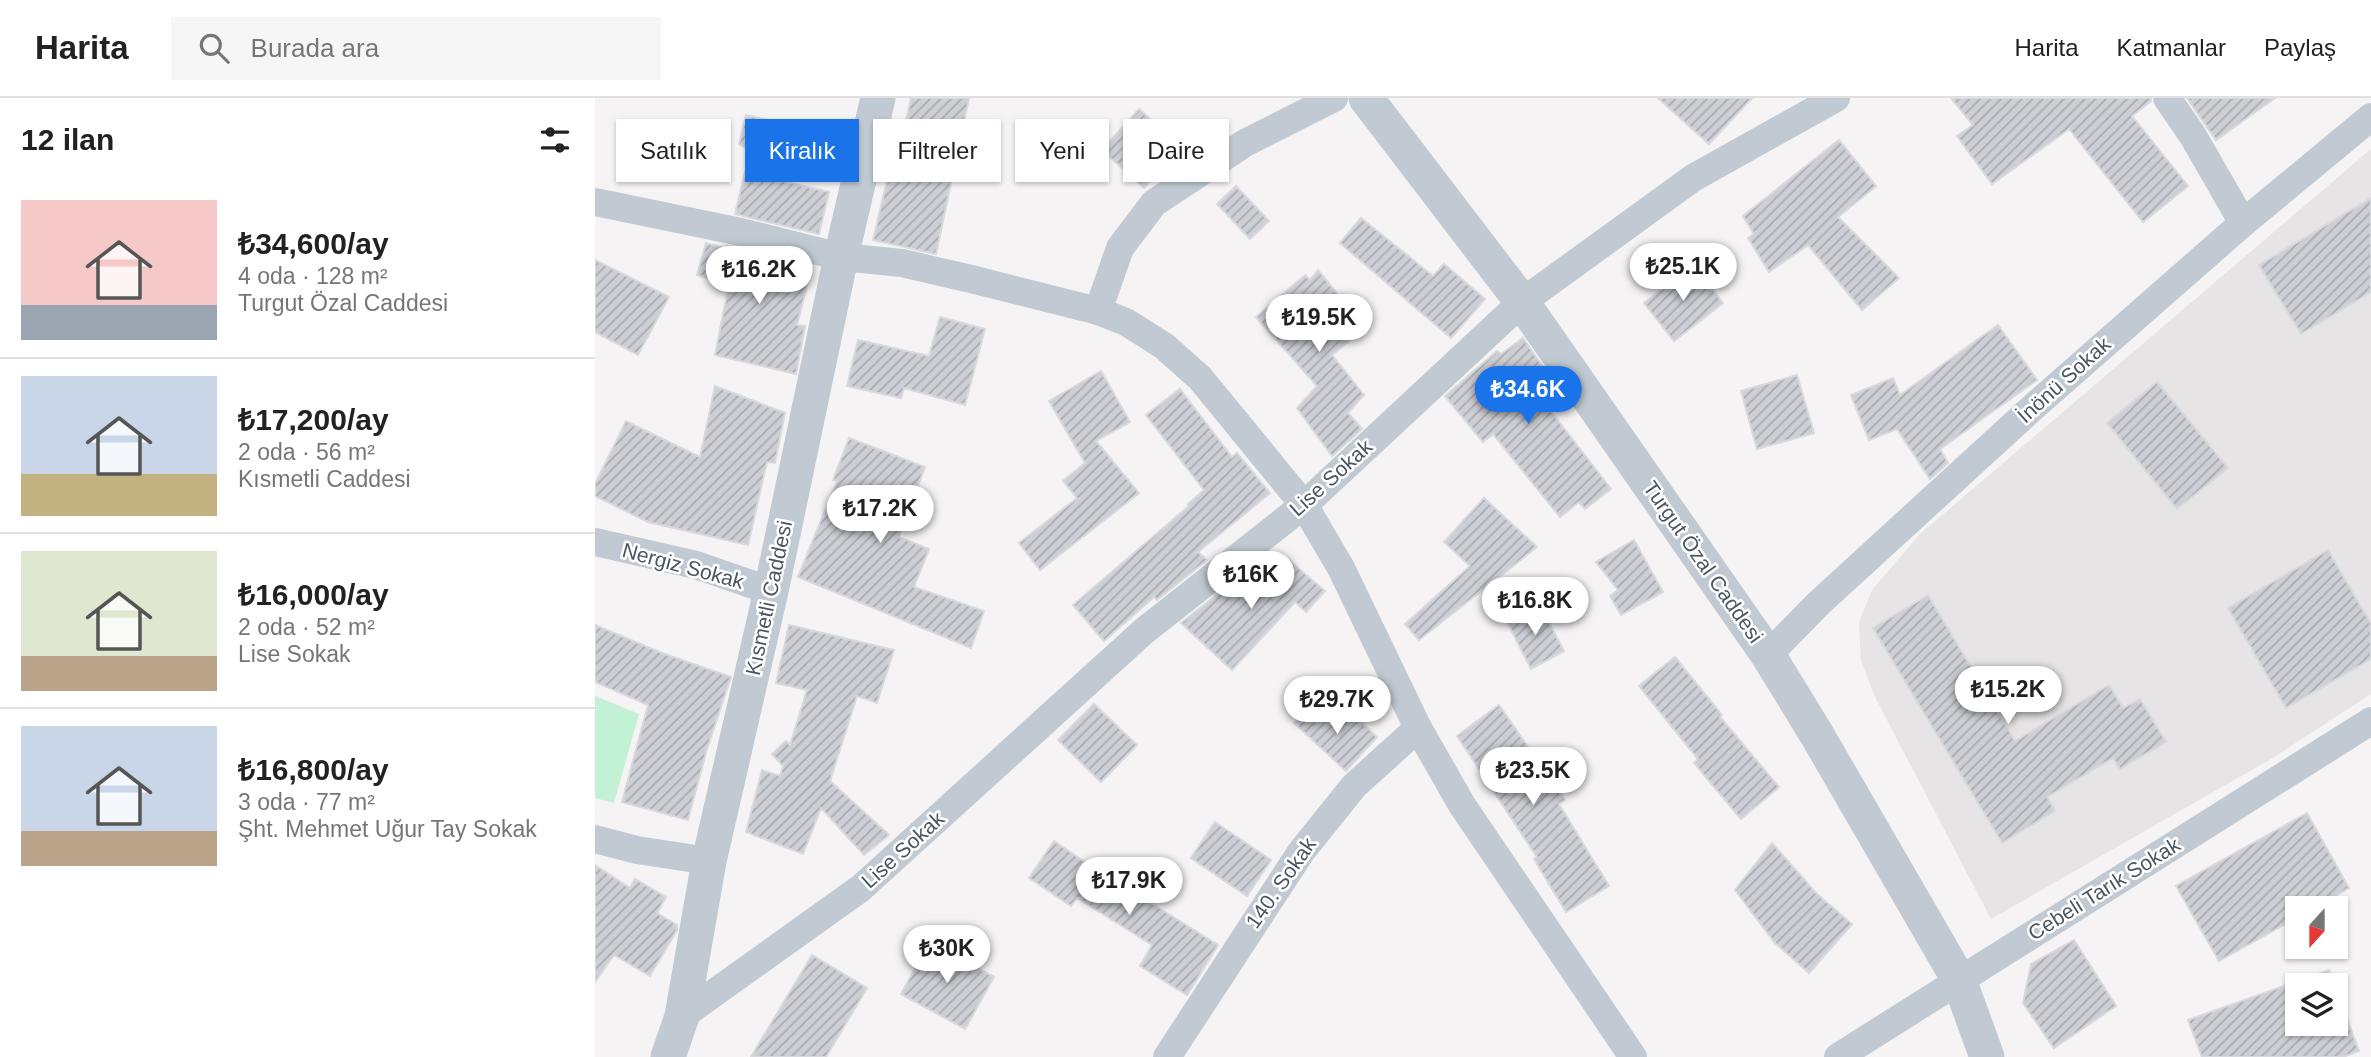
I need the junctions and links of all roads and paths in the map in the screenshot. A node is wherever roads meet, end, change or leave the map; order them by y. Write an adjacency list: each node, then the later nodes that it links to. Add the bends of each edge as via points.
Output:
1 (878, 98): 9 (street, Kısmetli Caddesi)
2 (1334, 98): 11 (street, via 1245,143 1154,203 1120,248)
3 (1366, 98): 10 (street, Turgut Özal Caddesi)
4 (1836, 98): 10 (street, Lise Sokak, via 1693,178)
5 (2167, 98): 8 (street)
6 (2371, 117): 8 (street, İnönü Sokak)
7 (595, 202): 9 (street)
8 (2242, 223): 15 (street, İnönü Sokak, via 2031,409)
9 (841, 257): 11 (street, via 902,263); 14 (street, Kısmetli Caddesi)
10 (1522, 302): 12 (street, Lise Sokak); 15 (street, Turgut Özal Caddesi)
11 (1098, 312): 12 (street, via 1126,322 1164,346 1200,378)
12 (1304, 505): 17 (street, via 1341,568); 21 (street, Lise Sokak, via 1144,631 861,888)
13 (595, 542): 14 (street, Nergiz Sokak, via 696,565)
14 (771, 591): 19 (street, Kısmetli Caddesi)
15 (1768, 655): 20 (street, Turgut Özal Caddesi)
16 (2371, 721): 20 (street, Cebeli Tarık Sokak)
17 (1418, 728): 22 (street, 140. Sokak, via 1354,786 1301,852); 23 (street, via 1462,805)
18 (595, 839): 19 (street)
19 (709, 861): 21 (street, Kısmetli Caddesi)
20 (1959, 980): 24 (street, Cebeli Tarık Sokak); 25 (street, Turgut Özal Caddesi)
21 (677, 1045)
22 (1167, 1057)
23 (1633, 1057)
24 (1838, 1057)
25 (1987, 1057)

